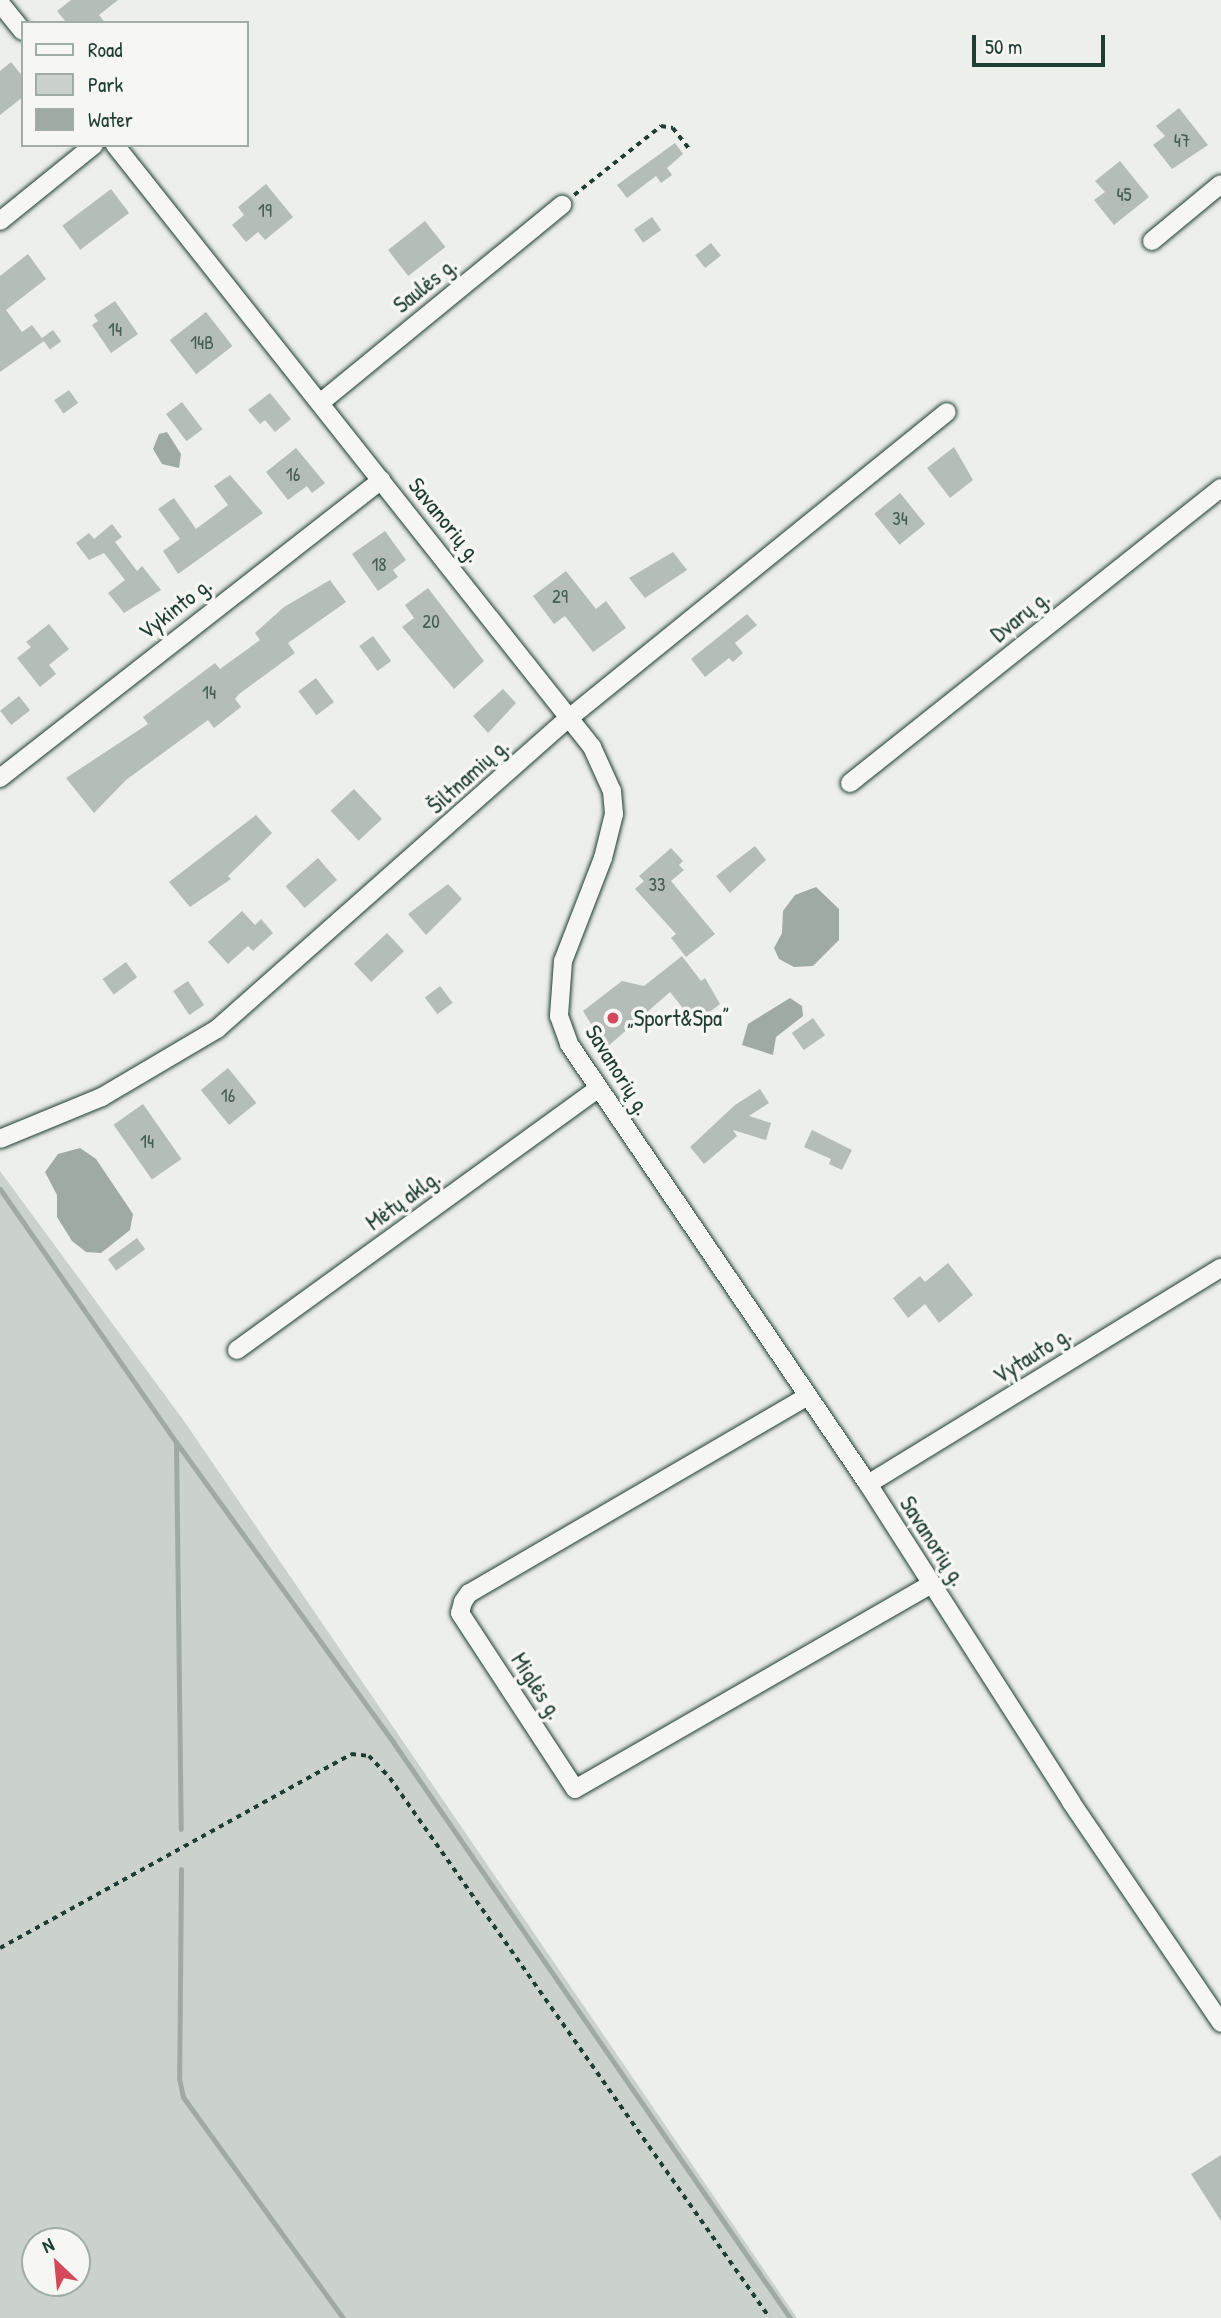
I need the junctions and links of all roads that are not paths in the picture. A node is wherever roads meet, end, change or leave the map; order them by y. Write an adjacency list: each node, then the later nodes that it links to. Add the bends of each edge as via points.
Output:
1 (0, 4): 2 (street)
2 (21, 29)
3 (92, 147): 7 (street)
4 (117, 147): 9 (street, Savanorių g.)
5 (1221, 184): 8 (street)
6 (562, 205): 9 (street, Saulės g.)
7 (0, 221)
8 (1152, 241)
9 (320, 403): 11 (street, Savanorių g.)
10 (947, 412): 13 (street, Šiltnamių g.)
11 (381, 480): 13 (street, Savanorių g.); 14 (street, Vykinto g.)
12 (1221, 488): 15 (street, Dvarų g.)
13 (569, 718): 16 (street, Savanorių g., via 592,747 612,791 611,833 563,961 558,988 559,1016 569,1044); 17 (street, Šiltnamių g., via 217,1029 102,1097)
14 (0, 778)
15 (850, 783)
16 (597, 1089): 19 (street, Mėtų aklg.); 20 (street, Savanorių g.)
17 (0, 1139)
18 (1221, 1268): 21 (street, Vytauto g.)
19 (237, 1350)
20 (808, 1396): 21 (street, Savanorių g.); 22 (street, Miglės g., via 469,1593 463,1602 460,1613 575,1789)
21 (868, 1484): 22 (street, Savanorių g.)
22 (932, 1584): 23 (street, Savanorių g., via 1071,1802)
23 (1221, 2023)

